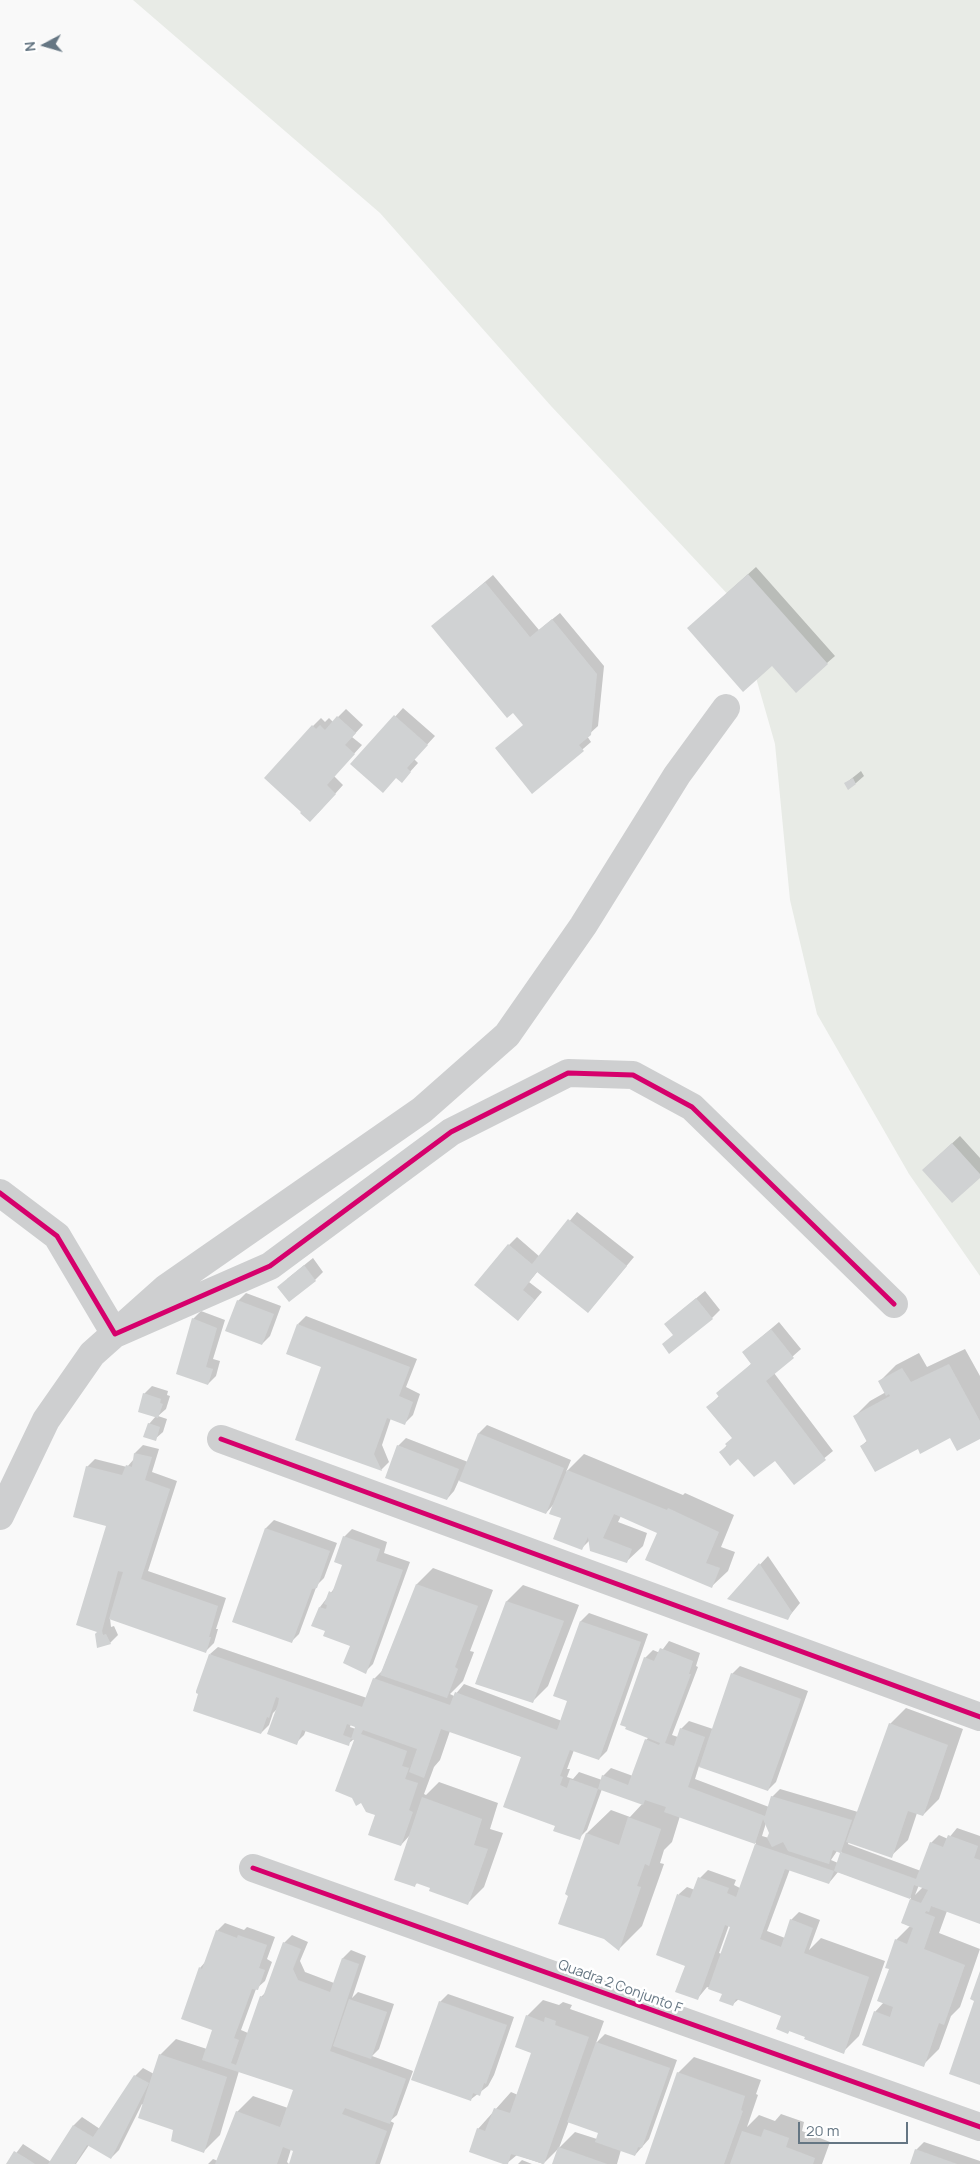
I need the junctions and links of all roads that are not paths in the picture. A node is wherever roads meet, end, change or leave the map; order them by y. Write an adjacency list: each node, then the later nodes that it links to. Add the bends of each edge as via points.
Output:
1 (726, 708): 4 (street, via 677,775 582,926 507,1035 422,1110 166,1288)
2 (0, 1193): 4 (street, via 56,1236)
3 (894, 1304): 4 (street, via 692,1107 633,1075 568,1073 451,1132 270,1266)
4 (115, 1334): 6 (street, via 92,1354 46,1420)
5 (221, 1439): 7 (street)
6 (0, 1516)
7 (980, 1717)
8 (253, 1868): 9 (street, Quadra 2 Conjunto F)
9 (980, 2127)

